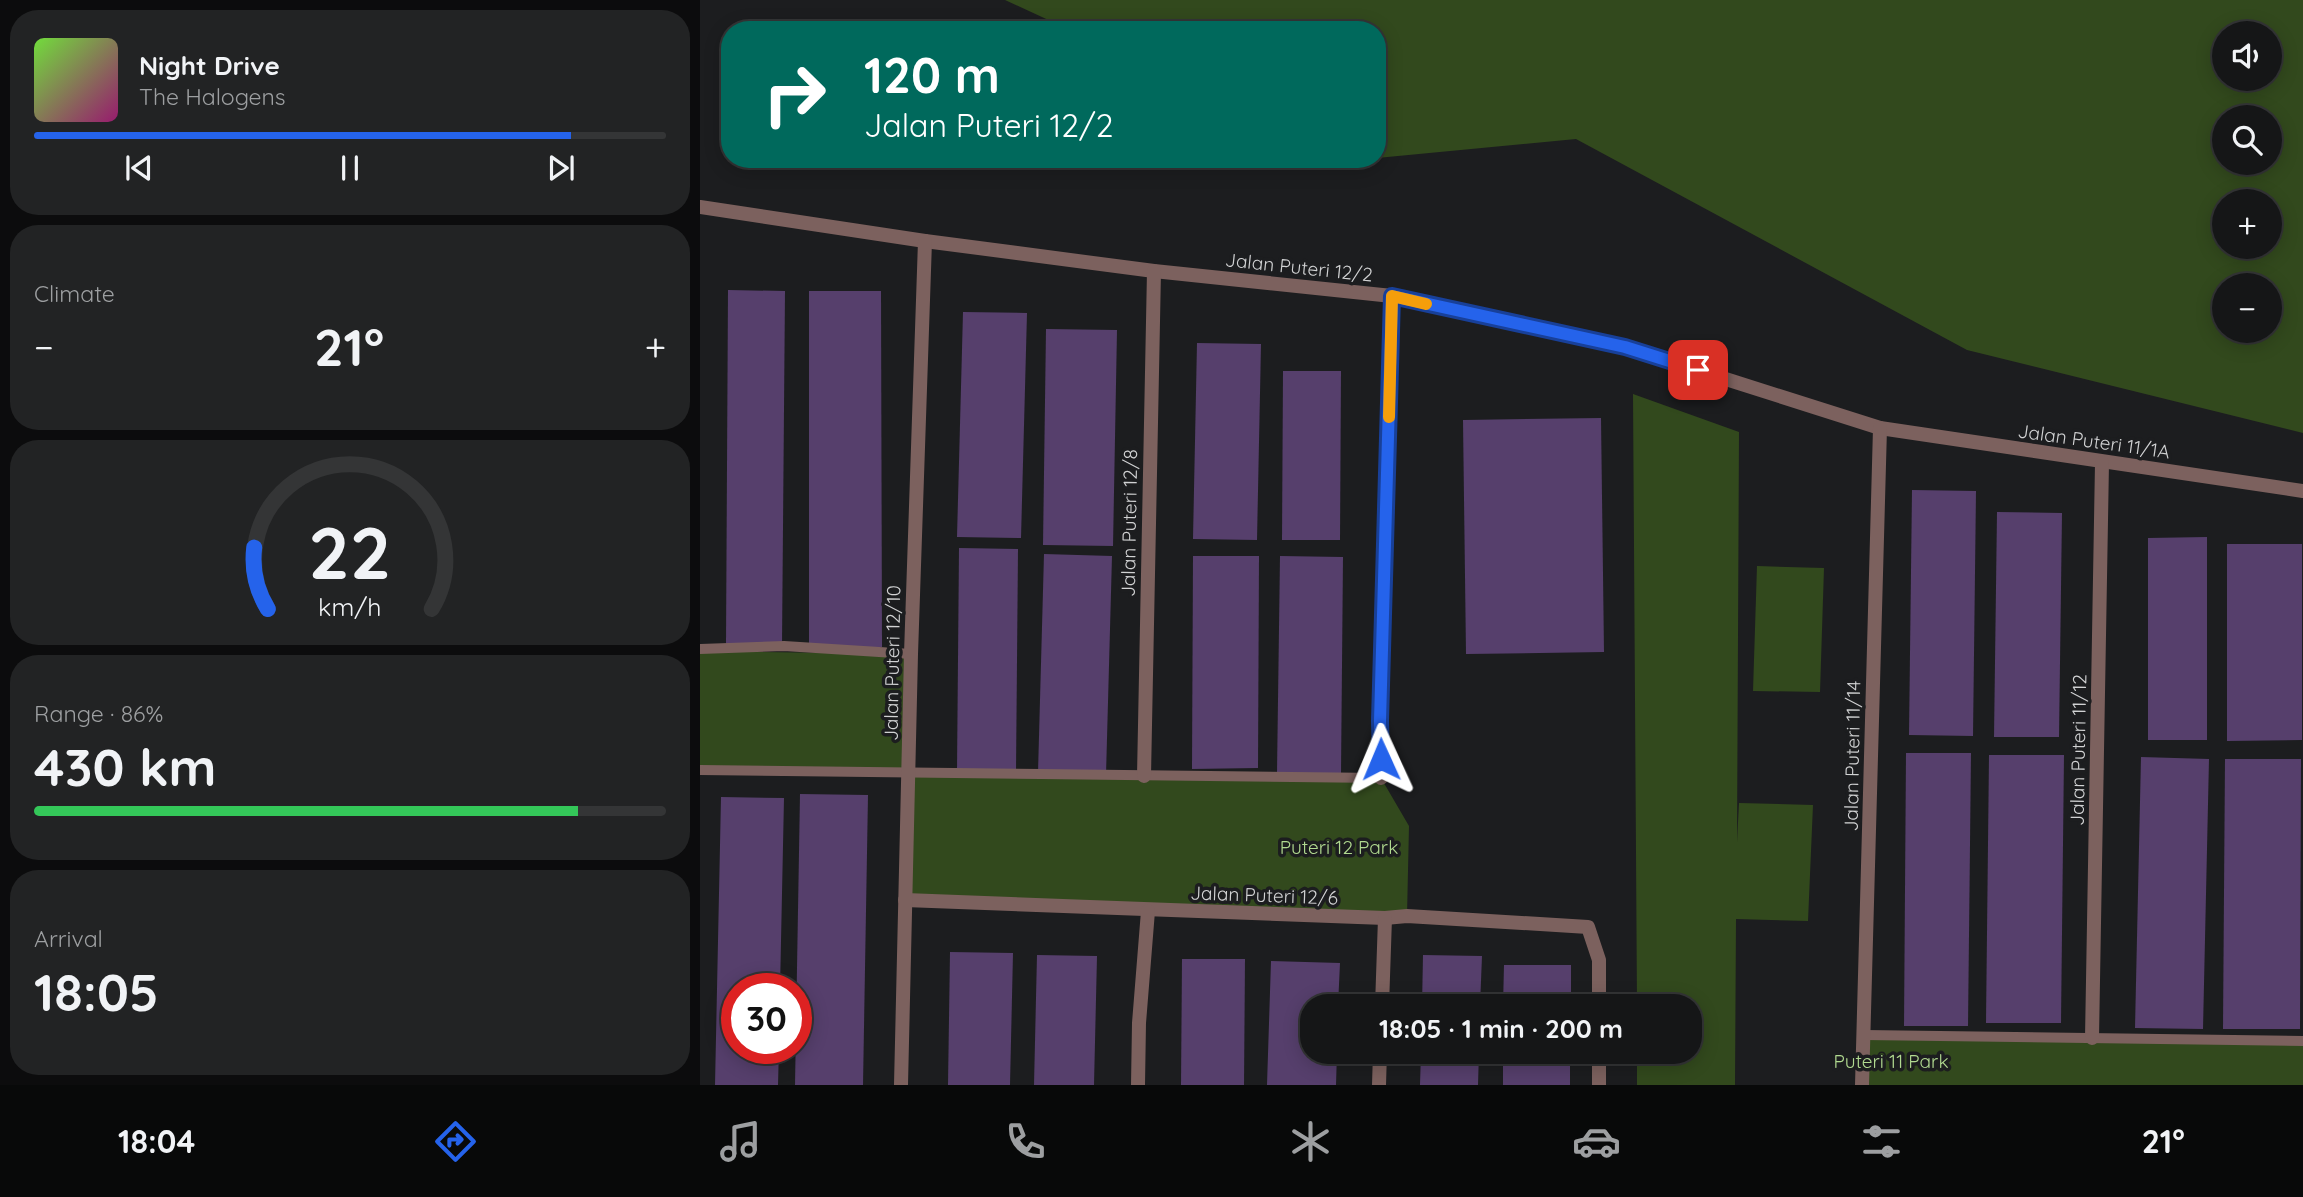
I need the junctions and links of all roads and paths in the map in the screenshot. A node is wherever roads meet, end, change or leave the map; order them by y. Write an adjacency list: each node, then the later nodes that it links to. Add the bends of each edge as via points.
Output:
1 (700, 207): 2 (street, Jalan Puteri 12/2)
2 (925, 241): 3 (street, Jalan Puteri 12/2); 9 (street, Jalan Puteri 12/10)
3 (1154, 271): 4 (street, Jalan Puteri 12/2); 12 (street, Jalan Puteri 12/8)
4 (1392, 296): 5 (street, Jalan Puteri 12/2, via 1625,347); 13 (street)
5 (1880, 428): 6 (street, Jalan Puteri 11/1A); 19 (street, Jalan Puteri 11/14)
6 (2102, 463): 7 (street, Jalan Puteri 11/1A); 20 (street, Jalan Puteri 11/12)
7 (2303, 491)
8 (700, 649): 9 (lane, via 784,646)
9 (911, 654): 11 (street, Jalan Puteri 12/10)
10 (700, 770): 11 (lane)
11 (909, 771): 12 (lane); 14 (street, Jalan Puteri 12/10)
12 (1144, 776): 13 (lane)
13 (1381, 778)
14 (905, 900): 15 (street, Jalan Puteri 12/6); 24 (street, Jalan Puteri 12/10)
15 (1148, 911): 16 (street, Jalan Puteri 12/6); 25 (street)
16 (1385, 918): 17 (street); 18 (street, Jalan Puteri 12/6, via 1588,927 1599,960)
17 (1382, 994)
18 (1600, 994)
19 (1864, 1035): 20 (lane); 28 (street, Jalan Puteri 11/14)
20 (2092, 1038): 21 (lane)
21 (2303, 1041)
22 (1380, 1064): 26 (street)
23 (1600, 1064): 27 (street)
24 (901, 1085)
25 (1138, 1085)
26 (1379, 1085)
27 (1600, 1085)
28 (1863, 1085)

